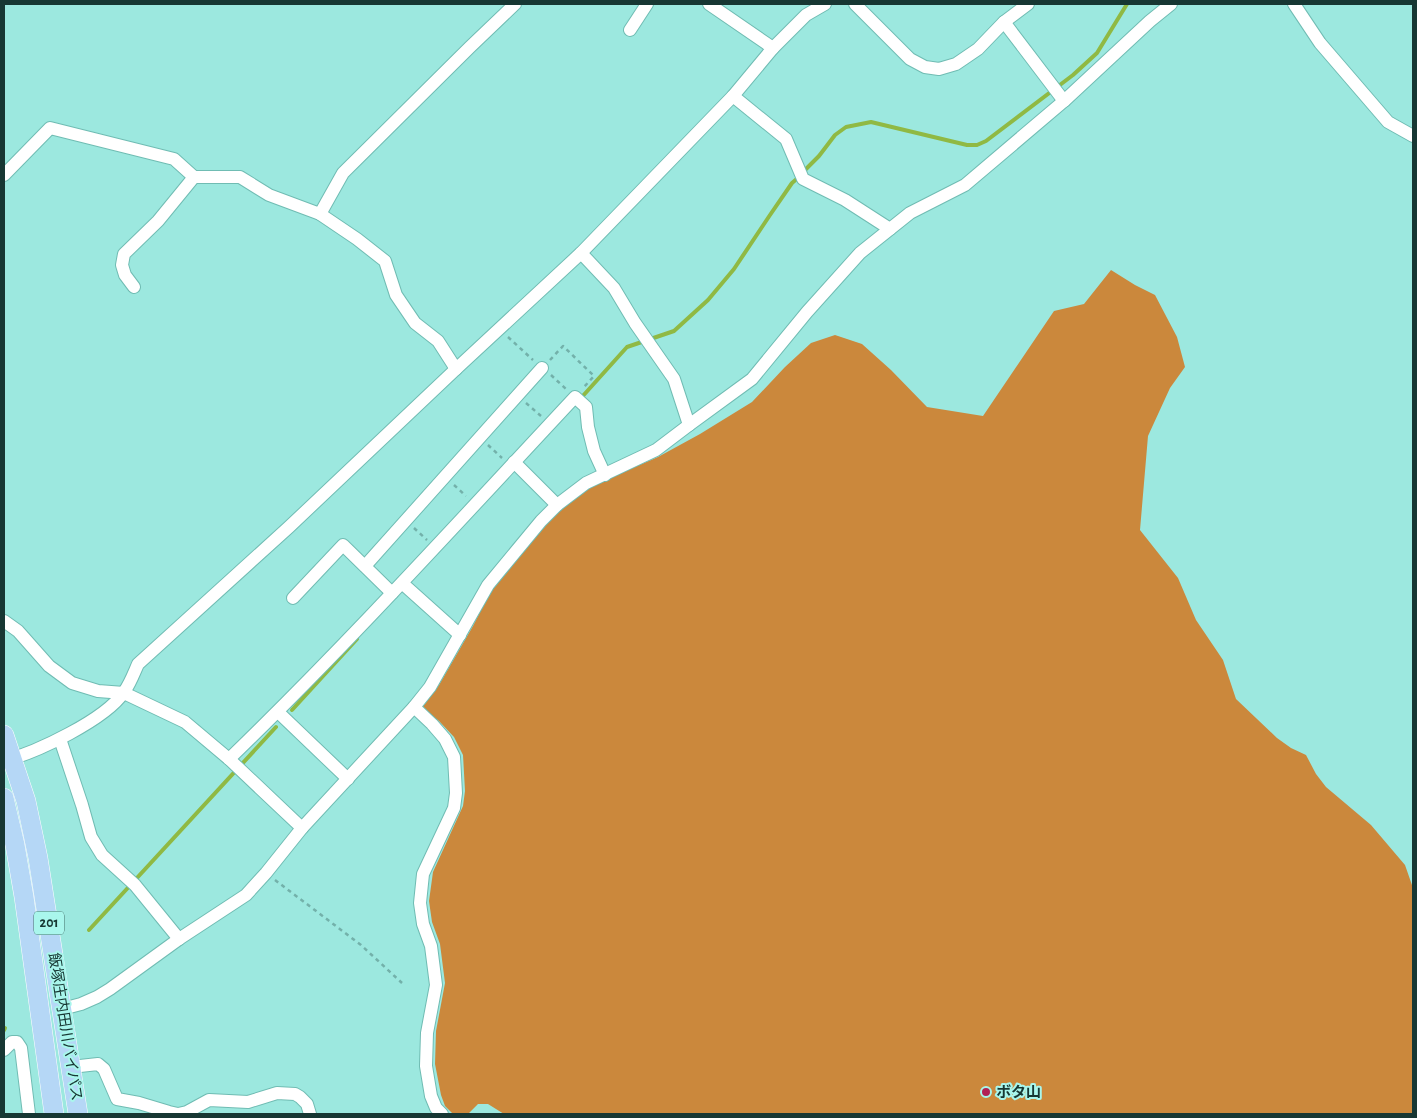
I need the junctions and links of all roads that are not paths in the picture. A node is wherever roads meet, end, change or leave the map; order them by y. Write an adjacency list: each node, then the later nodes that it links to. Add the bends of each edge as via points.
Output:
1 (515, 4): 17 (street, via 343,173)
2 (647, 4): 10 (street)
3 (709, 4): 11 (street)
4 (825, 4): 11 (street, via 806,15)
5 (855, 4): 9 (street, via 910,59 925,68 939,69 956,64 978,49)
6 (1028, 4): 9 (street)
7 (1172, 4): 12 (street)
8 (1294, 4): 14 (street, via 1320,43 1388,122)
9 (1004, 22): 12 (street)
10 (630, 30)
11 (773, 48): 13 (street)
12 (1057, 93): 18 (street, via 965,185 910,213)
13 (733, 96): 18 (street, via 786,139 801,174); 19 (street)
14 (1413, 136)
15 (4, 175): 16 (street, via 50,128 174,159)
16 (194, 176): 17 (street, via 240,177 269,195); 20 (street, via 158,221 124,254 122,265 125,275)
17 (320, 214): 22 (street, via 385,261 396,296 415,323 438,341)
18 (890, 229): 23 (street, via 860,253 752,379)
19 (581, 253): 22 (street); 23 (street, via 614,288 674,379)
20 (134, 287)
21 (542, 368): 27 (street)
22 (456, 369): 33 (street, via 138,664)
23 (688, 425): 25 (street, via 656,450)
24 (515, 466): 25 (street, via 549,424 579,400 586,407 594,452); 26 (street); 28 (street, via 435,547)
25 (604, 475): 26 (street, via 586,483)
26 (558, 505): 32 (street, via 488,585)
27 (365, 566): 29 (street); 30 (street, via 342,545)
28 (405, 585): 29 (street); 32 (street)
29 (392, 593): 35 (street)
30 (293, 598)
31 (4, 621): 33 (street, via 18,631 49,666 72,683 98,691)
32 (460, 635): 34 (street, via 430,687)
33 (124, 693): 37 (street, via 104,712); 39 (street, via 185,722)
34 (414, 707): 40 (street); 51 (street, via 445,739 454,757 454,808 423,874 420,903 431,946 436,985 427,1033 426,1066 432,1096)
35 (278, 712): 39 (street); 40 (street)
36 (4, 735): 38 (highway, 飯塚庄内田川バイパス / 201)
37 (60, 738): 38 (street); 43 (street, via 91,837 102,855 132,882)
38 (8, 760): 44 (highway, 飯塚庄内田川バイパス / 201, via 26,801)
39 (235, 765): 42 (street)
40 (348, 779): 42 (street)
41 (4, 798): 48 (highway, 飯塚庄内田川バイパス / 201, via 24,898)
42 (302, 828): 43 (street, via 246,895)
43 (178, 939): 44 (street, via 110,990)
44 (62, 1009): 46 (highway, 飯塚庄内田川バイパス / 201)
45 (4, 1050): 47 (street, via 12,1042 17,1042 21,1048)
46 (70, 1067): 49 (highway, 飯塚庄内田川バイパス / 201); 50 (street, via 98,1064 104,1069 117,1099 178,1114 209,1100 248,1102 277,1093 300,1097)
47 (29, 1114)
48 (54, 1114)
49 (78, 1114)
50 (310, 1114)
51 (442, 1114)

